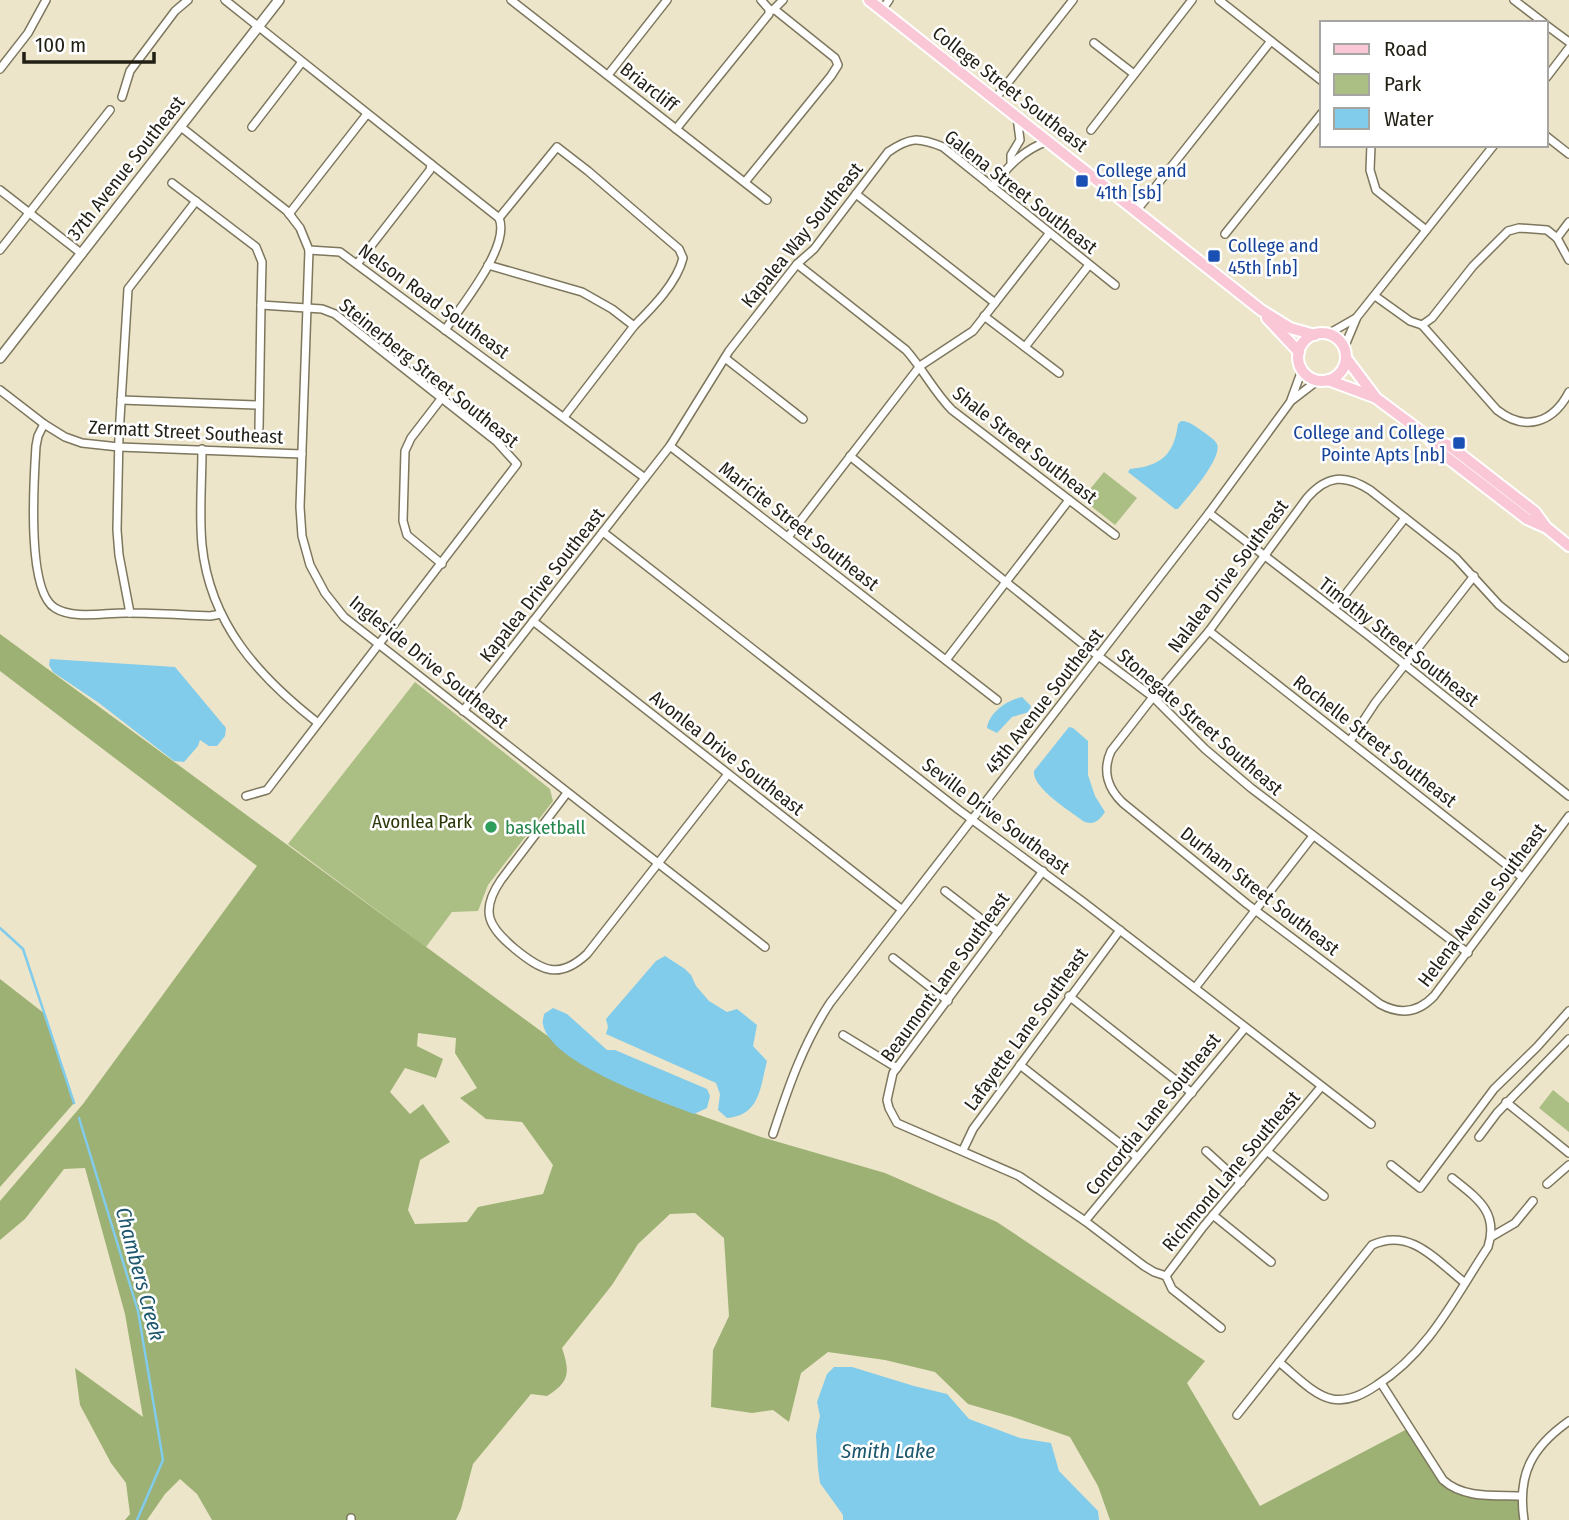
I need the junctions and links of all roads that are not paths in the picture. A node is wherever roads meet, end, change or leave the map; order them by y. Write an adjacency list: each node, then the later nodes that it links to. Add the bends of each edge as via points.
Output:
1 (46, 0): 25 (street)
2 (188, 0): 30 (street, via 131,71)
3 (225, 0): 18 (street)
4 (279, 0): 18 (street, 37th Avenue Southeast)
5 (511, 0): 27 (street, Briarcliff)
6 (667, 0): 27 (street)
7 (761, 0): 15 (street)
8 (783, 0): 15 (street)
9 (869, 0): 16 (main road, College Street Southeast)
10 (889, 0): 16 (street)
11 (1073, 0): 31 (street)
12 (1192, 0): 26 (street)
13 (1219, 0): 20 (street)
14 (1518, 1): 17 (street)
15 (771, 10): 38 (street); 48 (street, via 835,58 838,65)
16 (882, 10): 31 (main road, College Street Southeast)
17 (1541, 21)
18 (258, 26): 24 (street); 36 (street, 37th Avenue Southeast)
19 (1548, 26): 21 (street)
20 (1271, 41): 29 (street); 55 (street)
21 (1569, 42)
22 (1094, 43): 26 (street)
23 (1569, 48): 28 (street)
24 (302, 62): 33 (street); 37 (street)
25 (0, 69)
26 (1134, 74): 39 (street)
27 (608, 75): 38 (street, Briarcliff)
28 (1548, 75)
29 (1320, 79)
30 (122, 97)
31 (995, 99): 35 (main road, College Street Southeast)
32 (110, 110): 56 (street)
33 (367, 114): 47 (street); 57 (street)
34 (1320, 115): 62 (street)
35 (1017, 116): 41 (main road, College Street Southeast); 46 (street, via 1020,140)
36 (181, 127): 57 (street); 66 (street, 37th Avenue Southeast)
37 (252, 127)
38 (676, 128): 48 (street, Briarcliff)
39 (1091, 130)
40 (1548, 138): 45 (street)
41 (1048, 141): 46 (street); 55 (main road, College Street Southeast)
42 (902, 142): 50 (street, Galena Street Southeast, via 922,139 943,147); 52 (street, Kapalea Way Southeast, via 888,152)
43 (1371, 147): 60 (street, via 1370,170 1376,190)
44 (1492, 147): 60 (street)
45 (1569, 154)
46 (1011, 162): 50 (street)
47 (431, 164): 58 (street); 68 (street)
48 (746, 182): 53 (street, Briarcliff)
49 (172, 183): 54 (street)
50 (992, 187): 61 (street, Galena Street Southeast)
51 (0, 190): 56 (street)
52 (856, 194): 69 (street, Kapalea Way Southeast); 74 (street)
53 (768, 200)
54 (196, 201): 75 (street, via 256,247 262,262); 97 (street, via 128,289)
55 (1137, 210): 77 (main road, College Street Southeast)
56 (30, 213): 64 (street); 66 (street)
57 (289, 214): 65 (street)
58 (499, 218): 70 (street, via 501,233); 81 (street, via 556,147 588,170 683,258 670,284)
59 (1569, 222): 63 (street)
60 (1426, 230): 73 (street)
61 (1049, 234): 71 (street, Galena Street Southeast); 74 (street)
62 (1225, 234)
63 (1557, 238): 67 (street); 80 (street, via 1547,230 1508,231)
64 (0, 250)
65 (309, 250): 68 (street, Nelson Road Southeast, via 340,252); 76 (street, Ingleside Drive Southeast)
66 (82, 254): 89 (street, 37th Avenue Southeast)
67 (1569, 260)
68 (356, 264): 82 (street, Nelson Road Southeast)
69 (797, 264): 88 (street, Kapalea Way Southeast); 90 (street, Shale Street Southeast, via 906,349)
70 (488, 265): 81 (street, via 582,292); 82 (street)
71 (1088, 265): 72 (street, Galena Street Southeast); 85 (street)
72 (1115, 285)
73 (1375, 296): 79 (street); 80 (street)
74 (995, 303): 78 (street)
75 (261, 305): 76 (street, Steinerberg Street Southeast); 100 (street)
76 (307, 309): 98 (street, Steinerberg Street Southeast, via 334,314); 108 (street, Ingleside Drive Southeast)
77 (1261, 310): 84 (main road, College Street Southeast, via 1290,328); 86 (main road, College Street Southeast)
78 (984, 316): 85 (street); 90 (street, via 973,331)
79 (1357, 317): 83 (street); 87 (street)
80 (1422, 325): 95 (street, via 1509,419 1524,424 1543,420)
81 (634, 326): 101 (street)
82 (445, 330): 101 (street, Nelson Road Southeast)
83 (1328, 334): 84 (main road); 87 (main road, via 1339,340)
84 (1314, 335): 86 (main road, via 1304,341)
85 (1025, 347): 92 (street)
86 (1299, 352): 91 (main road)
87 (1345, 353): 93 (main road, via 1341,371); 96 (main road)
88 (727, 355): 102 (street); 105 (street)
89 (0, 358)
90 (920, 366): 109 (street); 111 (street, Shale Street Southeast, via 952,410)
91 (1302, 370): 93 (main road); 99 (street, 45th Avenue Southeast)
92 (1059, 373)
93 (1322, 380): 96 (main road); 99 (street, 45th Avenue Southeast)
94 (0, 390): 103 (street, Zermatt Street Southeast)
95 (1569, 392)
96 (1376, 398): 117 (main road, via 1472,477)
97 (121, 400): 100 (street); 106 (street)
98 (441, 400): 119 (street, via 405,451 403,521 407,535); 119 (street, Steinerberg Street Southeast, via 496,441 517,464)
99 (1291, 401): 112 (street, 45th Avenue Southeast)
100 (259, 405): 104 (street)
101 (564, 417): 110 (street, Nelson Road Southeast)
102 (803, 419)
103 (44, 424): 106 (street, Zermatt Street Southeast, via 82,443); 123 (street, via 36,446 34,517 42,594 53,607 70,613)
104 (259, 428)
105 (670, 446): 110 (street, Kapalea Drive Southeast); 116 (street, Maricite Street Southeast)
106 (119, 447): 107 (street, Zermatt Street Southeast); 123 (street, via 117,530)
107 (202, 449): 108 (street, Zermatt Street Southeast); 124 (street, via 202,548)
108 (302, 454): 127 (street, Ingleside Drive Southeast, via 301,526 310,565 337,609)
109 (850, 456): 116 (street); 121 (street, Stonegate Street Southeast)
110 (645, 478): 114 (street, Kapalea Drive Southeast)
111 (1069, 500): 115 (street, Shale Street Southeast); 121 (street)
112 (1209, 513): 118 (street, Timothy Street Southeast); 128 (street, 45th Avenue Southeast)
113 (1405, 518): 118 (street, Nalalea Drive Southeast, via 1360,484 1333,480 1313,491); 120 (street); 122 (street)
114 (603, 532): 125 (street, Kapalea Drive Southeast); 143 (street, Seville Drive Southeast)
115 (1115, 535)
116 (788, 537): 130 (street, Maricite Street Southeast)
117 (1569, 546)
118 (1263, 554): 122 (street, Timothy Street Southeast); 126 (street, Nalalea Drive Southeast)
119 (442, 564): 127 (street, Steinerberg Street Southeast)
120 (1474, 576): 129 (street, via 1499,605); 131 (street)
121 (1006, 582): 128 (street, Stonegate Street Southeast); 130 (street)
122 (1334, 609): 131 (street, Timothy Street Southeast)
123 (130, 612): 124 (street)
124 (221, 614): 135 (street, via 260,672)
125 (533, 621): 134 (street, Kapalea Drive Southeast); 138 (street, Avonlea Drive Southeast)
126 (1209, 631): 132 (street, Nalalea Drive Southeast); 136 (street, Rochelle Street Southeast)
127 (380, 645): 134 (street, Ingleside Drive Southeast); 135 (street, Steinerberg Street Southeast)
128 (1098, 656): 132 (street, Stonegate Street Southeast); 143 (street, 45th Avenue Southeast)
129 (1565, 658)
130 (946, 660): 133 (street, Maricite Street Southeast)
131 (1404, 666): 136 (street); 141 (street, Timothy Street Southeast)
132 (1153, 697): 137 (street, Nalalea Drive Southeast, via 1111,751); 144 (street, Stonegate Street Southeast, via 1205,749)
133 (997, 700)
134 (463, 710): 139 (street, Ingleside Drive Southeast)
135 (318, 723): 140 (street, Steinerberg Street Southeast, via 267,790)
136 (1350, 741): 147 (street, Rochelle Street Southeast)
137 (1107, 766): 150 (street, Durham Street Southeast, via 1108,782 1116,797)
138 (728, 775): 145 (street); 149 (street, Avonlea Drive Southeast)
139 (568, 793): 145 (street, Ingleside Drive Southeast); 145 (street, via 490,899 492,927 530,961 553,970 577,963)
140 (246, 796)
141 (1569, 796)
142 (1569, 816): 147 (street, Helena Avenue Southeast)
143 (972, 819): 146 (street, Seville Drive Southeast); 149 (street, 45th Avenue Southeast)
144 (1313, 836): 150 (street); 154 (street, Stonegate Street Southeast)
145 (658, 863): 153 (street, Ingleside Drive Southeast)
146 (1044, 872): 151 (street, Seville Drive Southeast); 152 (street, Beaumont Lane Southeast)
147 (1522, 877): 154 (street, Helena Avenue Southeast)
148 (945, 891): 152 (street)
149 (901, 909): 172 (street, 45th Avenue Southeast, via 810,1032)
150 (1256, 910): 156 (street); 159 (street, Durham Street Southeast, via 1380,1004 1400,1012)
151 (1120, 930): 156 (street, Seville Drive Southeast); 157 (street, Lafayette Lane Southeast)
152 (998, 932): 158 (street, Beaumont Lane Southeast)
153 (765, 947)
154 (1468, 953): 159 (street, Helena Avenue Southeast, via 1434,996)
155 (893, 958): 158 (street)
156 (1195, 988): 161 (street, Seville Drive Southeast)
157 (1069, 996): 164 (street, Lafayette Lane Southeast); 167 (street)
158 (948, 1001): 165 (street, Beaumont Lane Southeast)
159 (1418, 1008)
160 (1569, 1011): 168 (street)
161 (1244, 1028): 166 (street, Seville Drive Southeast); 167 (street, Concordia Lane Southeast)
162 (843, 1035): 165 (street)
163 (1569, 1039): 169 (street)
164 (1020, 1065): 174 (street, Lafayette Lane Southeast, via 972,1129); 178 (street)
165 (897, 1068): 174 (street, Beaumont Lane Southeast, via 890,1081 889,1108 894,1118 902,1126)
166 (1321, 1087): 171 (street, Seville Drive Southeast); 176 (street, Richmond Lane Southeast)
167 (1192, 1093): 178 (street, Concordia Lane Southeast)
168 (1484, 1101): 170 (street); 180 (street, via 1420,1188)
169 (1506, 1102): 170 (street); 177 (street)
170 (1497, 1113): 173 (street)
171 (1371, 1124)
172 (773, 1134)
173 (1479, 1137)
174 (963, 1150): 187 (street, via 1019,1176)
175 (1206, 1151): 182 (street)
176 (1268, 1152): 182 (street, Richmond Lane Southeast); 184 (street)
177 (1569, 1153)
178 (1137, 1157): 187 (street, Concordia Lane Southeast)
179 (1569, 1165): 183 (street)
180 (1391, 1166)
181 (1452, 1178): 188 (street, via 1483,1206)
182 (1241, 1183): 186 (street, Richmond Lane Southeast)
183 (1547, 1184)
184 (1324, 1196)
185 (1533, 1201): 188 (street, via 1515,1223)
186 (1213, 1216): 189 (street); 190 (street, Richmond Lane Southeast)
187 (1085, 1221): 190 (street)
188 (1491, 1237): 191 (street)
189 (1270, 1262)
190 (1166, 1276): 192 (street, via 1172,1289)
191 (1465, 1283): 193 (street, via 1409,1241 1379,1242 1367,1250); 194 (street, via 1429,1339)
192 (1221, 1328)
193 (1279, 1362): 194 (street, via 1333,1399 1350,1399); 195 (street)
194 (1381, 1383): 197 (street, via 1453,1489)
195 (1237, 1415)
196 (1569, 1421): 197 (street, via 1539,1446)
197 (1521, 1496): 198 (street)
198 (1524, 1520)

